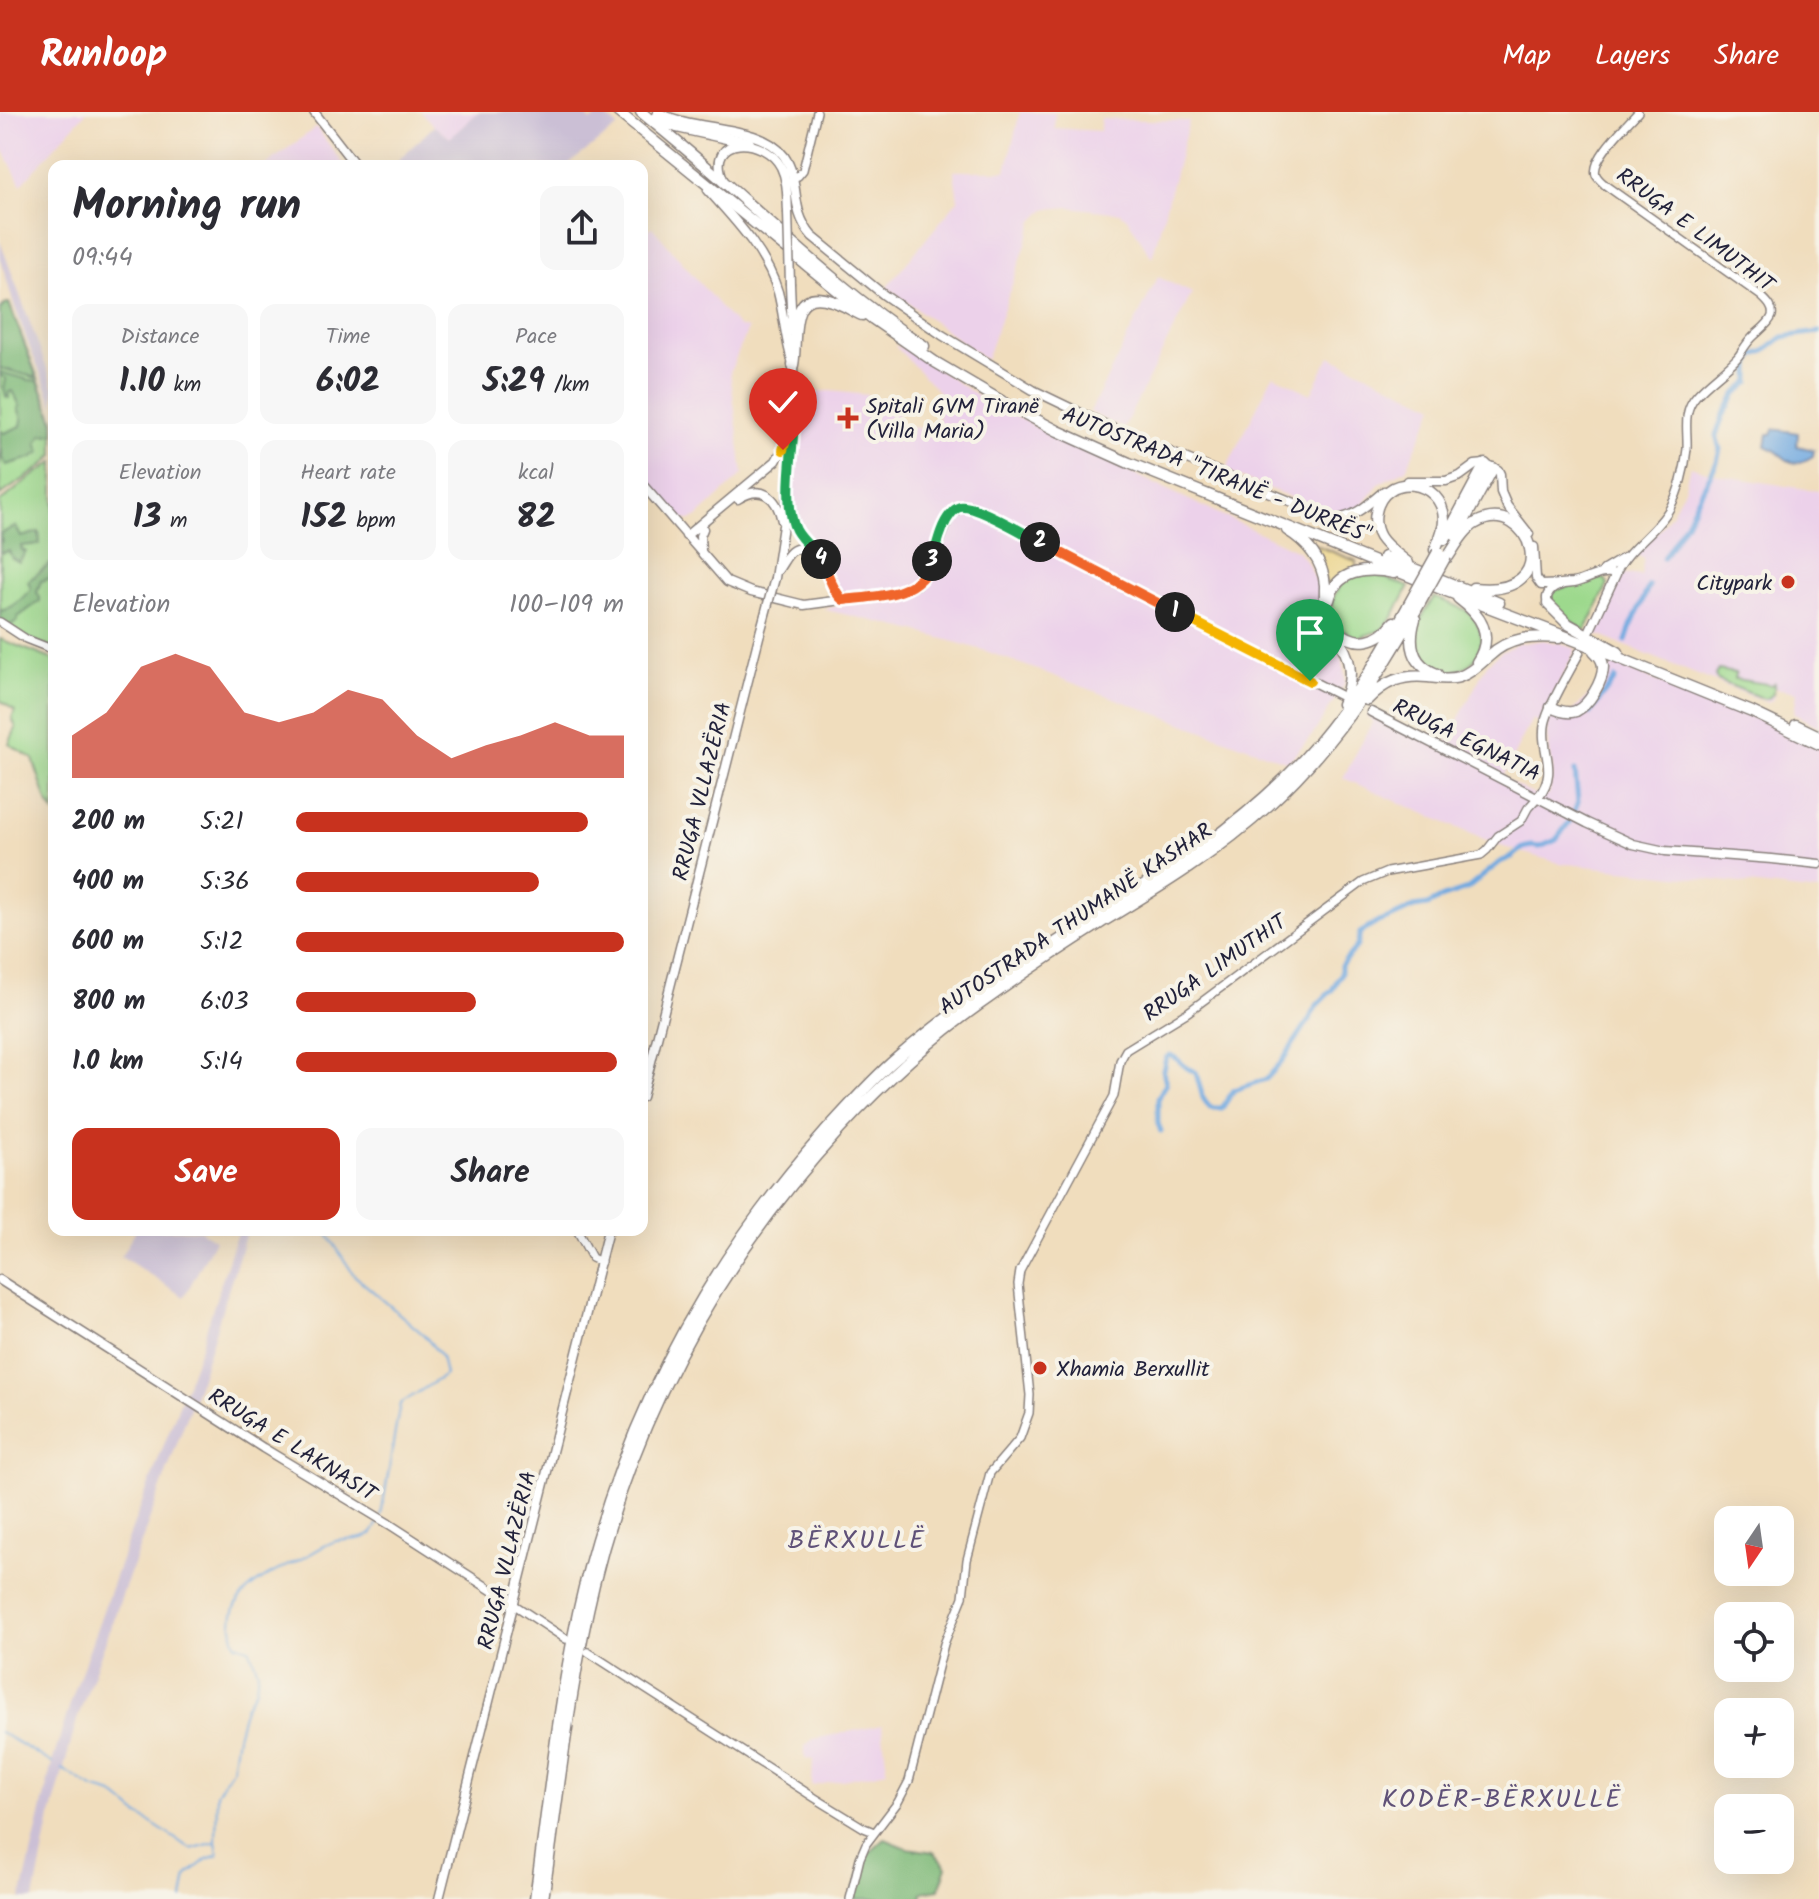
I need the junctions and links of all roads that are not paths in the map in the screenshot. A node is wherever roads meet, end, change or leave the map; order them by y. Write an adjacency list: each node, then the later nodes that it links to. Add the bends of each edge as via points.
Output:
1 (314, 112): 8 (main road)
2 (618, 112): 10 (highway, AUTOSTRADA "TIRANË - DURRËS")
3 (642, 112): 6 (highway); 11 (highway, AUTOSTRADA "TIRANË - DURRËS")
4 (817, 112): 9 (street, via 803,170)
5 (1638, 112): 25 (street, RRUGA E LIMUTHIT, via 1599,159 1597,177 1761,296 1772,314 1690,404 1685,462 1674,501 1660,524)
6 (660, 116): 7 (highway, via 677,127); 9 (main road, via 765,140 784,157)
7 (749, 143): 11 (main road, via 724,152); 13 (main road, bridge, via 779,164 786,185)
8 (351, 160)
9 (793, 178): 15 (main road, via 805,228 884,295 1033,390 1116,430 1334,519 1358,512 1394,484 1446,481 1475,465)
10 (700, 179): 12 (highway, AUTOSTRADA "TIRANË - DURRËS"); 13 (main road, via 744,230 768,269)
11 (724, 182): 31 (highway, AUTOSTRADA "TIRANË - DURRËS", via 880,315 987,386 1131,457)
12 (873, 319): 13 (highway, via 829,300 810,301 796,318); 18 (highway, AUTOSTRADA "TIRANË - DURRËS", via 1010,406 1094,448)
13 (793, 365): 14 (main road)
14 (794, 397): 17 (main road); 20 (main road, via 787,437 776,461)
15 (1489, 466): 24 (highway); 29 (main road, via 1500,474 1507,506 1532,541)
16 (648, 491): 19 (main road)
17 (789, 492): 21 (main road, RRUGA VLLAZËRIA); 33 (main road, via 795,529 819,556)
18 (1220, 498): 31 (highway, AUTOSTRADA "TIRANË - DURRËS"); 52 (highway, via 1290,532 1308,548 1323,573 1328,622 1348,658 1344,700)
19 (676, 523): 20 (main road); 22 (main road)
20 (702, 527): 21 (main road, via 741,496 755,492 776,503); 22 (main road); 23 (main road)
21 (783, 533): 28 (main road, RRUGA VLLAZËRIA)
22 (688, 538): 23 (main road)
23 (702, 553): 39 (main road, via 732,585)
24 (1442, 554): 31 (highway, bridge); 31 (highway, via 1444,521 1438,499 1415,485 1391,490 1376,510 1376,529); 34 (highway, via 1469,528 1488,519 1512,523 1527,538 1530,564 1518,582 1501,589)
25 (1624, 558): 26 (main road); 27 (street, RRUGA E LIMUTHIT)
26 (1599, 573): 27 (main road); 30 (main road)
27 (1616, 574): 35 (main road)
28 (775, 576): 33 (main road, via 791,551 804,548); 56 (main road, RRUGA VLLAZËRIA, bridge)
29 (1536, 578): 32 (main road, via 1541,585); 40 (main road)
30 (1590, 578): 32 (main road); 35 (main road, via 1606,577)
31 (1422, 579): 34 (highway, AUTOSTRADA "TIRANË - DURRËS"); 36 (highway, AUTOSTRADA "TIRANË - DURRËS"); 41 (highway, AUTOSTRADA THUMANË KASHAR, bridge); 41 (highway, via 1371,570 1351,573 1333,588 1328,608 1341,634 1365,641 1386,632)
32 (1567, 583): 40 (main road, via 1549,592)
33 (831, 586): 37 (main road); 38 (main road); 39 (main road)
34 (1460, 587): 46 (highway, AUTOSTRADA "TIRANË - DURRËS")
35 (1611, 587): 43 (main road)
36 (1444, 590): 41 (highway, via 1468,606 1483,625 1484,649 1472,667 1446,676 1422,665 1411,644); 44 (highway, AUTOSTRADA "TIRANË - DURRËS")
37 (843, 600): 38 (main road); 47 (main road, via 916,585 929,569 950,515 970,507)
38 (832, 602): 39 (main road)
39 (812, 604)
40 (1548, 604): 46 (highway, via 1568,624)
41 (1412, 608): 52 (highway, AUTOSTRADA THUMANË KASHAR)
42 (0, 622): 45 (street)
43 (1590, 630)
44 (1581, 646): 48 (main road, RRUGA EGNATIA); 48 (highway, via 1602,661 1599,681 1578,710); 51 (highway, AUTOSTRADA "TIRANË - DURRËS", via 1752,712); 52 (highway, via 1546,637 1515,640 1458,677 1391,681 1368,699 1339,737)
45 (48, 648)
46 (1618, 652): 50 (highway, AUTOSTRADA "TIRANË - DURRËS")
47 (1339, 695)
48 (1551, 707): 54 (main road, RRUGA EGNATIA, via 1544,727 1549,773)
49 (1371, 712): 54 (main road, RRUGA EGNATIA)
50 (1819, 736)
51 (1819, 744)
52 (1294, 775): 53 (highway, AUTOSTRADA THUMANË KASHAR)
53 (1283, 786): 66 (highway, AUTOSTRADA THUMANË KASHAR, via 1200,849 964,1004 896,1059 862,1090 749,1225 667,1360 597,1539 572,1644); 67 (highway, AUTOSTRADA THUMANË KASHAR, via 1224,842 1032,967 903,1065 794,1181 748,1242 660,1396 608,1533 581,1646)
54 (1538, 797): 55 (main road, via 1648,849); 64 (street, RRUGA LIMUTHIT, via 1521,821 1481,855 1387,872 1363,882 1188,1012 1126,1050 1114,1096 1023,1263 1018,1279 1029,1413 1016,1445 990,1473 963,1597 944,1644 912,1774)
55 (1819, 864)
56 (648, 1073)
57 (580, 1236): 59 (street, via 592,1258)
58 (607, 1236): 59 (main road, RRUGA VLLAZËRIA)
59 (601, 1262): 61 (main road, RRUGA VLLAZËRIA)
60 (0, 1280): 61 (main road, RRUGA E LAKNASIT)
61 (513, 1604): 62 (street, RRUGA E LAKNASIT); 65 (main road, RRUGA VLLAZËRIA)
62 (566, 1639)
63 (588, 1652): 64 (street)
64 (874, 1832): 68 (street, via 860,1858)
65 (439, 1899)
66 (535, 1899)
67 (543, 1899)
68 (850, 1899)

